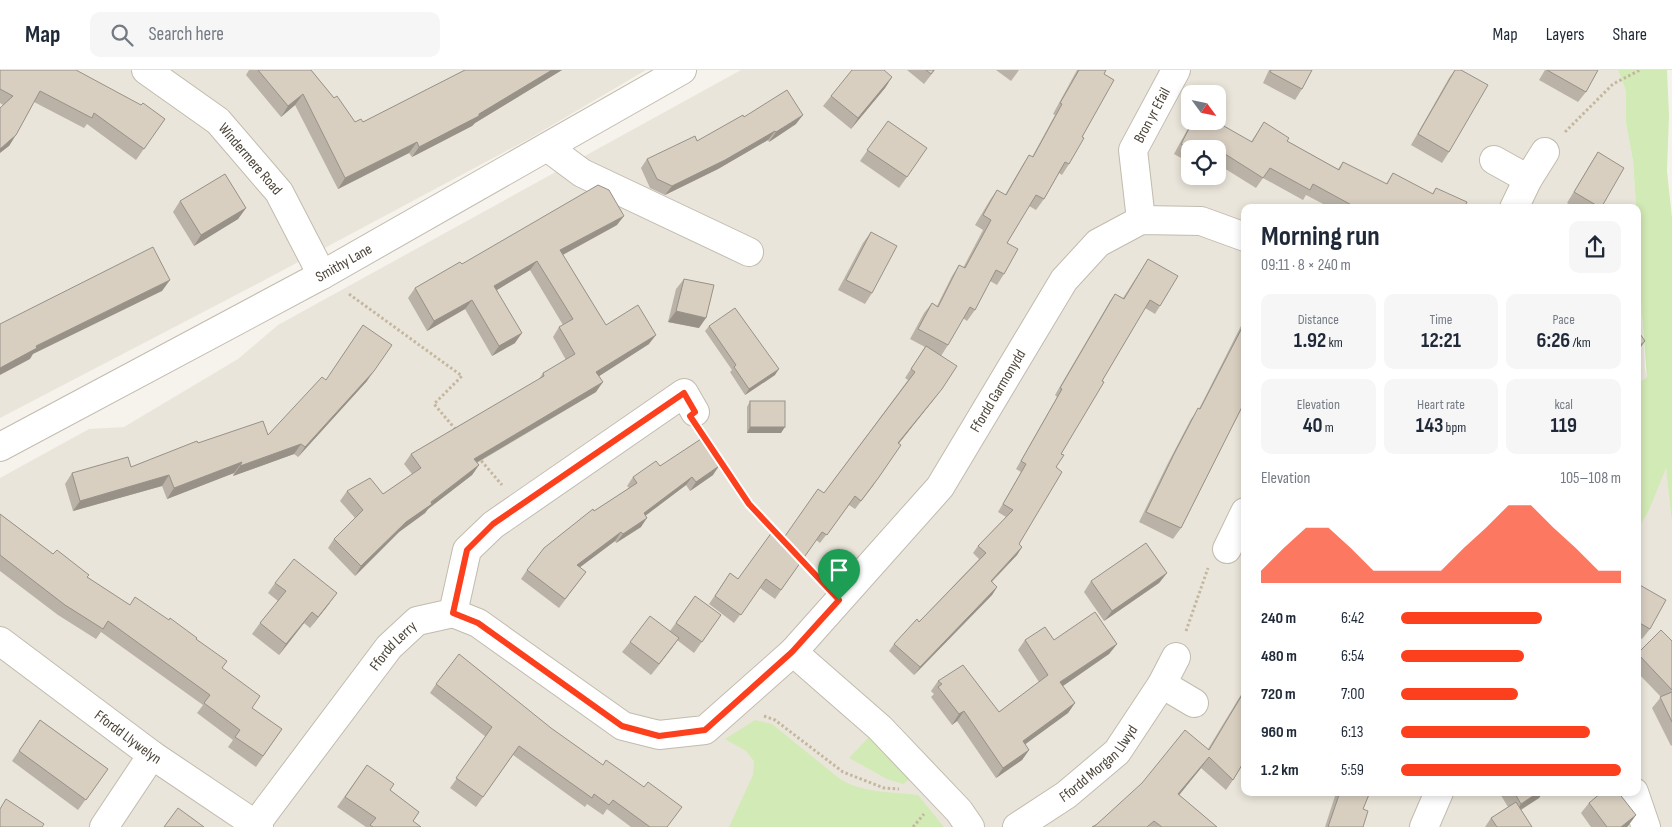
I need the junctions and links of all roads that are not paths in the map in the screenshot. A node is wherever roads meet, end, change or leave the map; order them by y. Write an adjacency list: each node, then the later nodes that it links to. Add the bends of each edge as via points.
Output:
1 (146, 70): 12 (street, Windermere Road, via 218,121 279,192)
2 (682, 70): 4 (street, Smithy Lane)
3 (1176, 70): 9 (street, Bron yr Efail, via 1133,150)
4 (546, 147): 11 (street, via 582,173); 12 (street, Smithy Lane)
5 (1545, 152): 7 (street)
6 (1494, 160): 7 (street)
7 (1528, 179): 8 (street)
8 (1516, 204)
9 (1141, 220): 10 (street, Ffordd Garmonydd, via 1201,221); 19 (street, Ffordd Garmonydd, via 1098,243 1064,280 940,487)
10 (1241, 236)
11 (749, 252)
12 (322, 274): 14 (street, Smithy Lane)
13 (685, 393): 17 (street, via 493,524 467,550)
14 (0, 447)
15 (1241, 523): 16 (street)
16 (1226, 549)
17 (453, 613): 19 (street, Ffordd Garmonydd, via 478,623 622,726 659,736 705,730); 26 (street, Ffordd Lerry, via 417,621 389,647)
18 (0, 641): 23 (street, Ffordd Llywelyn)
19 (792, 652): 28 (street, via 880,728 959,811)
20 (1176, 657): 21 (street, Ffordd Morgan Llwyd)
21 (1162, 684): 22 (street); 29 (street, Ffordd Morgan Llwyd, via 1117,752 1066,795)
22 (1194, 703)
23 (152, 755): 26 (street, Ffordd Llywelyn); 27 (street)
24 (1437, 796): 30 (street)
25 (1635, 796): 31 (street)
26 (258, 826)
27 (104, 827)
28 (970, 827)
29 (1017, 827)
30 (1424, 827)
31 (1646, 827)

